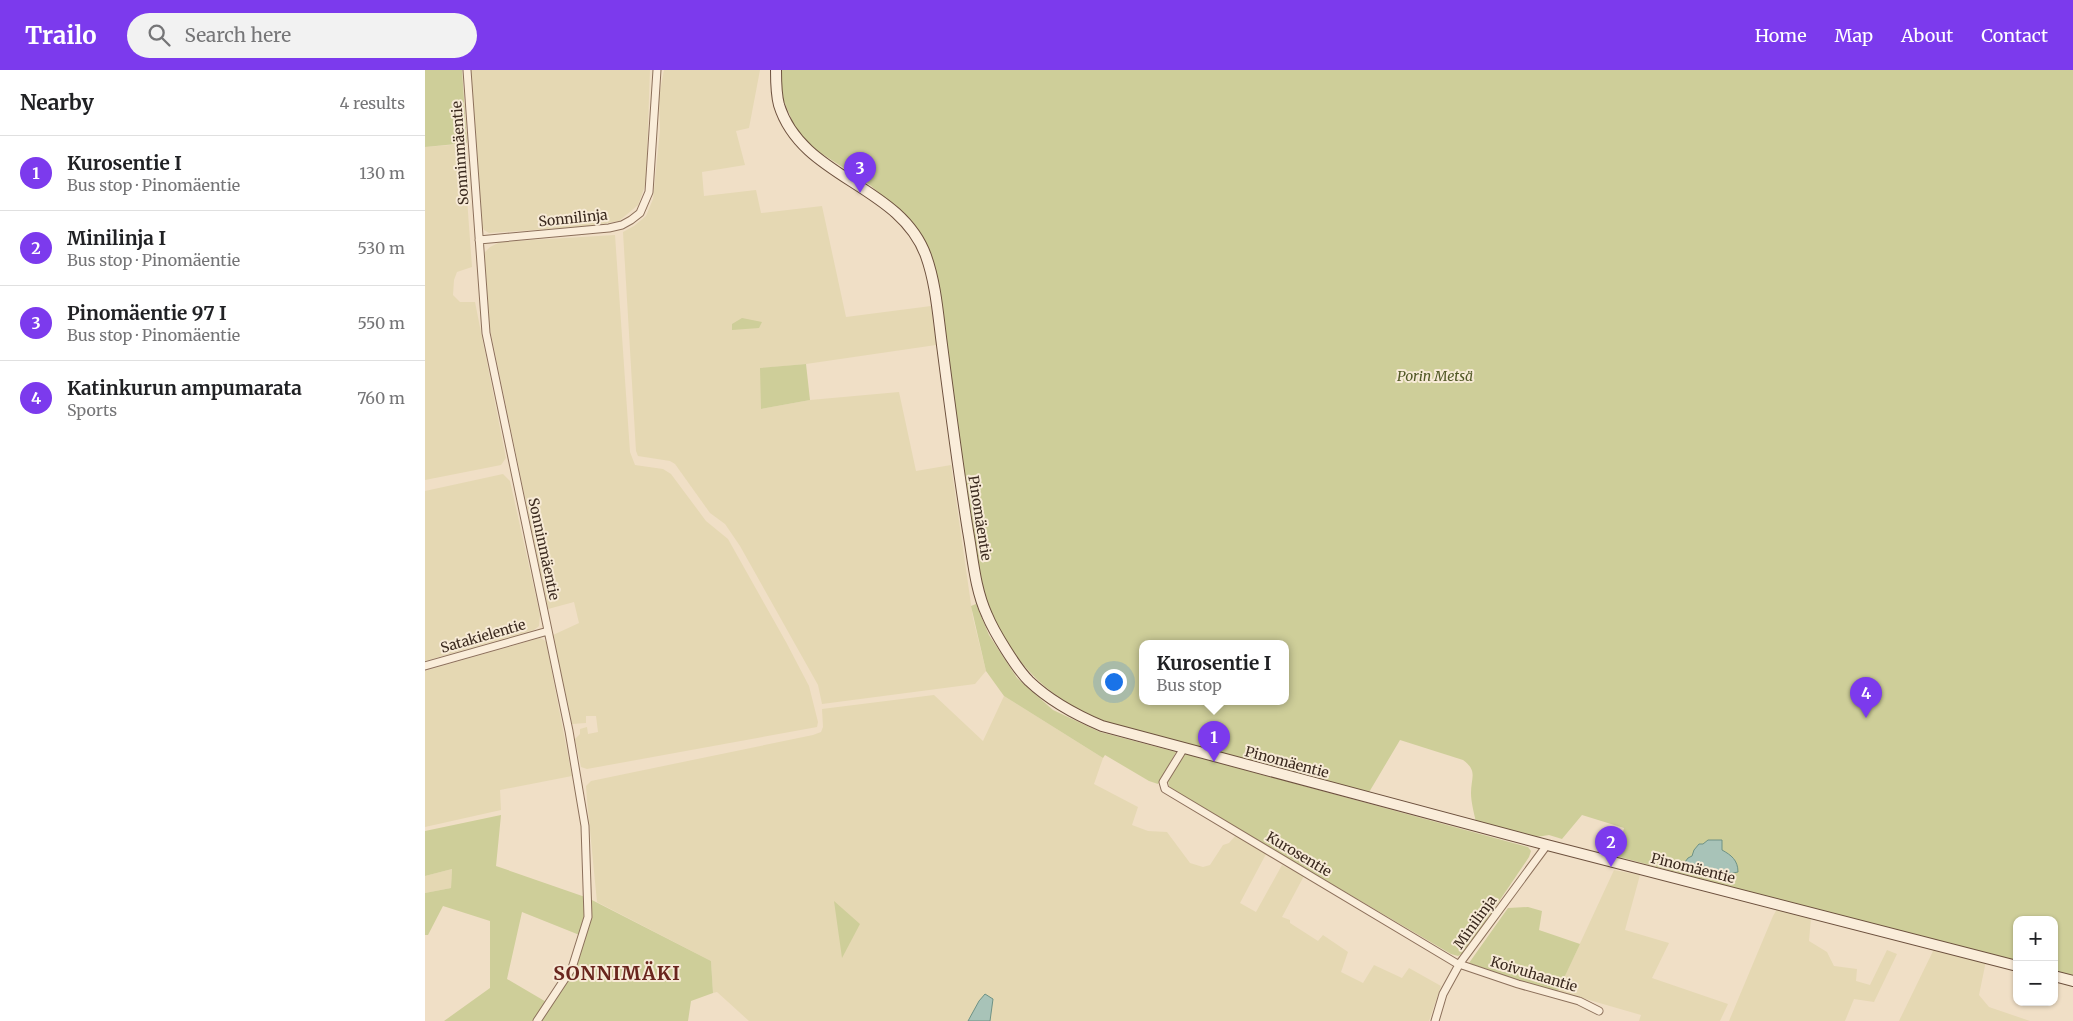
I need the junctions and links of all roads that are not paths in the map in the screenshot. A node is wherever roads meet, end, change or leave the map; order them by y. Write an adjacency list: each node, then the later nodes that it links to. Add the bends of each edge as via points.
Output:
1 (467, 70): 4 (street, Sonninmäentie)
2 (657, 70): 4 (street, Sonnilinja, via 649,192 639,213 622,225 609,228)
3 (776, 70): 7 (street, Pinomäentie, via 778,103 795,137 819,159 893,209 910,227 926,255 936,299 974,567 986,615 998,637 1028,680 1052,700 1102,726)
4 (479, 240): 5 (street, Sonninmäentie, via 486,333)
5 (548, 631): 6 (street, Satakielentie); 14 (street, Sonninmäentie, via 585,826 588,917 572,968)
6 (425, 666)
7 (1184, 748): 8 (street, Pinomäentie); 9 (street, Kurosentie, via 1163,782 1165,789)
8 (1547, 845): 9 (street, Minilinja); 10 (street, Pinomäentie)
9 (1460, 963): 13 (street, Koivuhaantie, via 1579,1001); 15 (street, Minilinja, via 1443,994)
10 (2013, 965)
11 (2058, 977): 12 (street)
12 (2073, 981)
13 (1599, 1011)
14 (537, 1021)
15 (1435, 1021)

